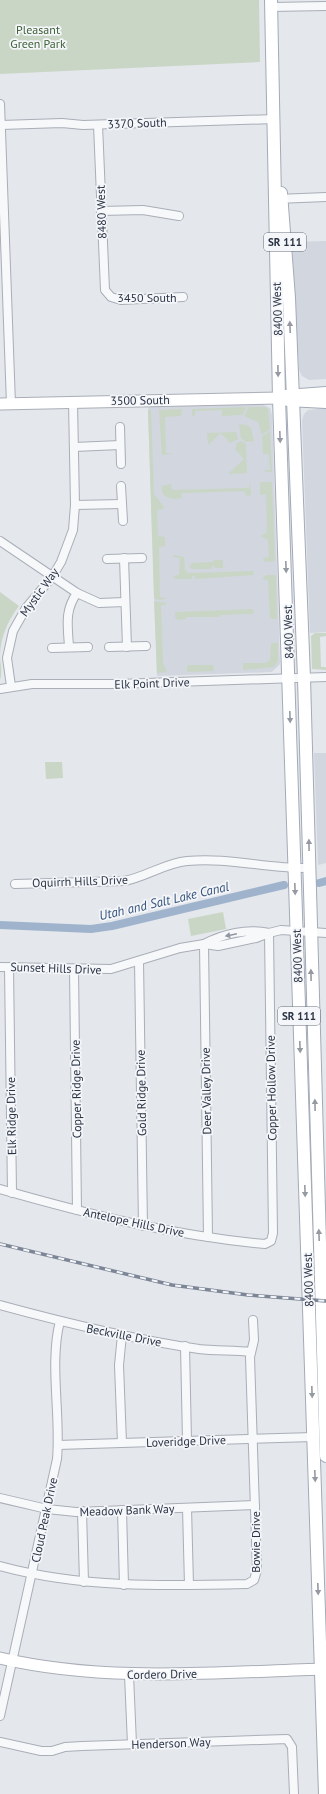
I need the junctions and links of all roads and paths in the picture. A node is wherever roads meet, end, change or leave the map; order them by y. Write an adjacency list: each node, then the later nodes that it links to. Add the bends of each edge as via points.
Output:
1 (271, 4): 2 (street); 4 (main road, 8400 West / SR 111)
2 (326, 6)
3 (0, 104): 5 (street)
4 (274, 118): 6 (street, 3370 South); 8 (main road, 8400 West / SR 111)
5 (1, 125): 6 (street, 3370 South); 19 (street)
6 (98, 125): 9 (street, 8480 West)
7 (326, 198): 8 (street)
8 (278, 199): 14 (main road, 8400 West / SR 111, one-way to 14); 15 (main road, 8400 West / SR 111, one-way to 8, via 287,269)
9 (101, 211): 10 (street, via 143,210); 11 (street, 8480 West, via 104,285)
10 (179, 216)
11 (111, 297): 12 (street, 3450 South, via 121,300)
12 (183, 297)
13 (326, 393): 15 (main road, 3500 South)
14 (279, 398): 15 (main road, 3500 South); 16 (street, 3500 South); 42 (main road, 8400 West / SR 111, one-way to 42)
15 (292, 398): 17 (main road, 3500 South); 43 (main road, 8400 West / SR 111)
16 (72, 402): 19 (street, 3500 South); 22 (street, Mystic Way)
17 (326, 402)
18 (0, 404): 19 (street, 3500 South)
19 (12, 404)
20 (120, 427): 21 (street)
21 (120, 445): 22 (street); 23 (street)
22 (74, 447): 26 (street, Mystic Way)
23 (121, 464)
24 (121, 486): 25 (street)
25 (122, 504): 26 (street); 27 (street)
26 (75, 505): 32 (street, Mystic Way, via 67,549)
27 (123, 521)
28 (0, 541): 32 (street)
29 (124, 558): 30 (street); 31 (street); 34 (street)
30 (142, 558)
31 (107, 559)
32 (52, 577): 33 (street); 44 (street, Mystic Way, via 26,608 13,631 7,658)
33 (77, 594): 34 (street, via 98,603); 36 (street, via 70,602 68,610)
34 (125, 602): 39 (street)
35 (146, 646): 39 (street)
36 (69, 647): 37 (street); 40 (street)
37 (88, 647)
38 (109, 647): 39 (street)
39 (127, 647)
40 (52, 648)
41 (326, 677): 43 (street, Elk Point Drive)
42 (289, 678): 43 (street, Elk Point Drive); 44 (street, Elk Point Drive); 46 (main road, 8400 West / SR 111, one-way to 46)
43 (304, 678): 47 (main road, 8400 West / SR 111, one-way to 43)
44 (11, 686): 45 (street, Elk Point Drive)
45 (0, 689)
46 (294, 868): 47 (street, Oquirrh Hills Drive); 48 (street, Oquirrh Hills Drive, via 229,860 188,861 124,881); 49 (main road, 8400 West / SR 111, one-way to 49)
47 (309, 868): 50 (main road, 8400 West / SR 111)
48 (15, 884)
49 (297, 930): 50 (street, Sunset Hills Drive); 51 (street, Sunset Hills Drive); 58 (main road, 8400 West / SR 111, one-way to 58)
50 (310, 931): 52 (street, Sunset Hills Drive); 59 (main road, 8400 West / SR 111, one-way to 50)
51 (269, 933): 53 (street, Sunset Hills Drive, via 255,930 216,938); 65 (street, Copper Hollow Drive, via 273,1233)
52 (326, 933)
53 (204, 944): 54 (street, Sunset Hills Drive, via 188,946); 64 (street, Deer Valley Drive)
54 (139, 961): 57 (street, Sunset Hills Drive, via 111,969); 63 (street, Gold Ridge Drive)
55 (0, 967): 56 (street, Sunset Hills Drive)
56 (9, 967): 57 (street, Sunset Hills Drive); 61 (street, Elk Ridge Drive)
57 (74, 969): 62 (street, Copper Ridge Drive)
58 (304, 1170): 59 (street); 73 (main road, 8400 West / SR 111, one-way to 73)
59 (321, 1170): 72 (main road, 8400 West / SR 111, one-way to 59)
60 (0, 1189): 61 (street, Antelope Hills Drive)
61 (12, 1193): 62 (street, Antelope Hills Drive)
62 (77, 1210): 63 (street, Antelope Hills Drive)
63 (143, 1226): 64 (street, Antelope Hills Drive)
64 (208, 1237): 65 (street, Antelope Hills Drive, via 265,1244)
65 (270, 1242)
66 (0, 1306): 68 (street, Beckville Drive)
67 (253, 1320): 71 (street, Bowie Drive, via 254,1340)
68 (60, 1321): 69 (street, Beckville Drive); 77 (street, Cloud Peak Drive, via 56,1350)
69 (122, 1335): 70 (street, Beckville Drive); 76 (street, via 119,1365)
70 (184, 1346): 71 (street, Beckville Drive); 75 (street)
71 (251, 1352): 74 (street, Bowie Drive)
72 (325, 1389): 78 (main road, 8400 West / SR 111)
73 (314, 1437): 74 (street, Loveridge Drive); 92 (main road, 8400 West / SR 111, one-way to 92)
74 (252, 1439): 75 (street, Loveridge Drive); 80 (street, Bowie Drive)
75 (187, 1441): 76 (street, Loveridge Drive)
76 (122, 1443): 77 (street, Loveridge Drive)
77 (58, 1445): 82 (street, Cloud Peak Drive)
78 (326, 1456)
79 (0, 1498): 82 (street, Meadow Bank Way)
80 (255, 1505): 81 (street, Meadow Bank Way); 89 (street, Bowie Drive, via 257,1570 254,1580 247,1584)
81 (187, 1508): 83 (street, Meadow Bank Way); 89 (street)
82 (47, 1509): 84 (street, Meadow Bank Way); 86 (street, Cloud Peak Drive)
83 (122, 1510): 84 (street, Meadow Bank Way); 88 (street)
84 (82, 1511): 87 (street)
85 (0, 1566): 86 (street, Bowie Drive)
86 (32, 1574): 87 (street, Bowie Drive); 91 (street, Cloud Peak Drive)
87 (84, 1582): 88 (street, Bowie Drive)
88 (124, 1585): 89 (street, Bowie Drive)
89 (190, 1585)
90 (0, 1658): 91 (street, Cordero Drive)
91 (13, 1661): 93 (street, Cordero Drive, via 68,1671); 94 (street, Cloud Peak Drive)
92 (323, 1669): 93 (street, Cordero Drive); 98 (main road, 8400 West / SR 111)
93 (129, 1674): 96 (street)
94 (0, 1716)
95 (0, 1742): 96 (street, Henderson Way, via 41,1751 65,1747)
96 (132, 1744): 97 (street, Henderson Way, via 287,1739 292,1747)
97 (294, 1794)
98 (325, 1794)

